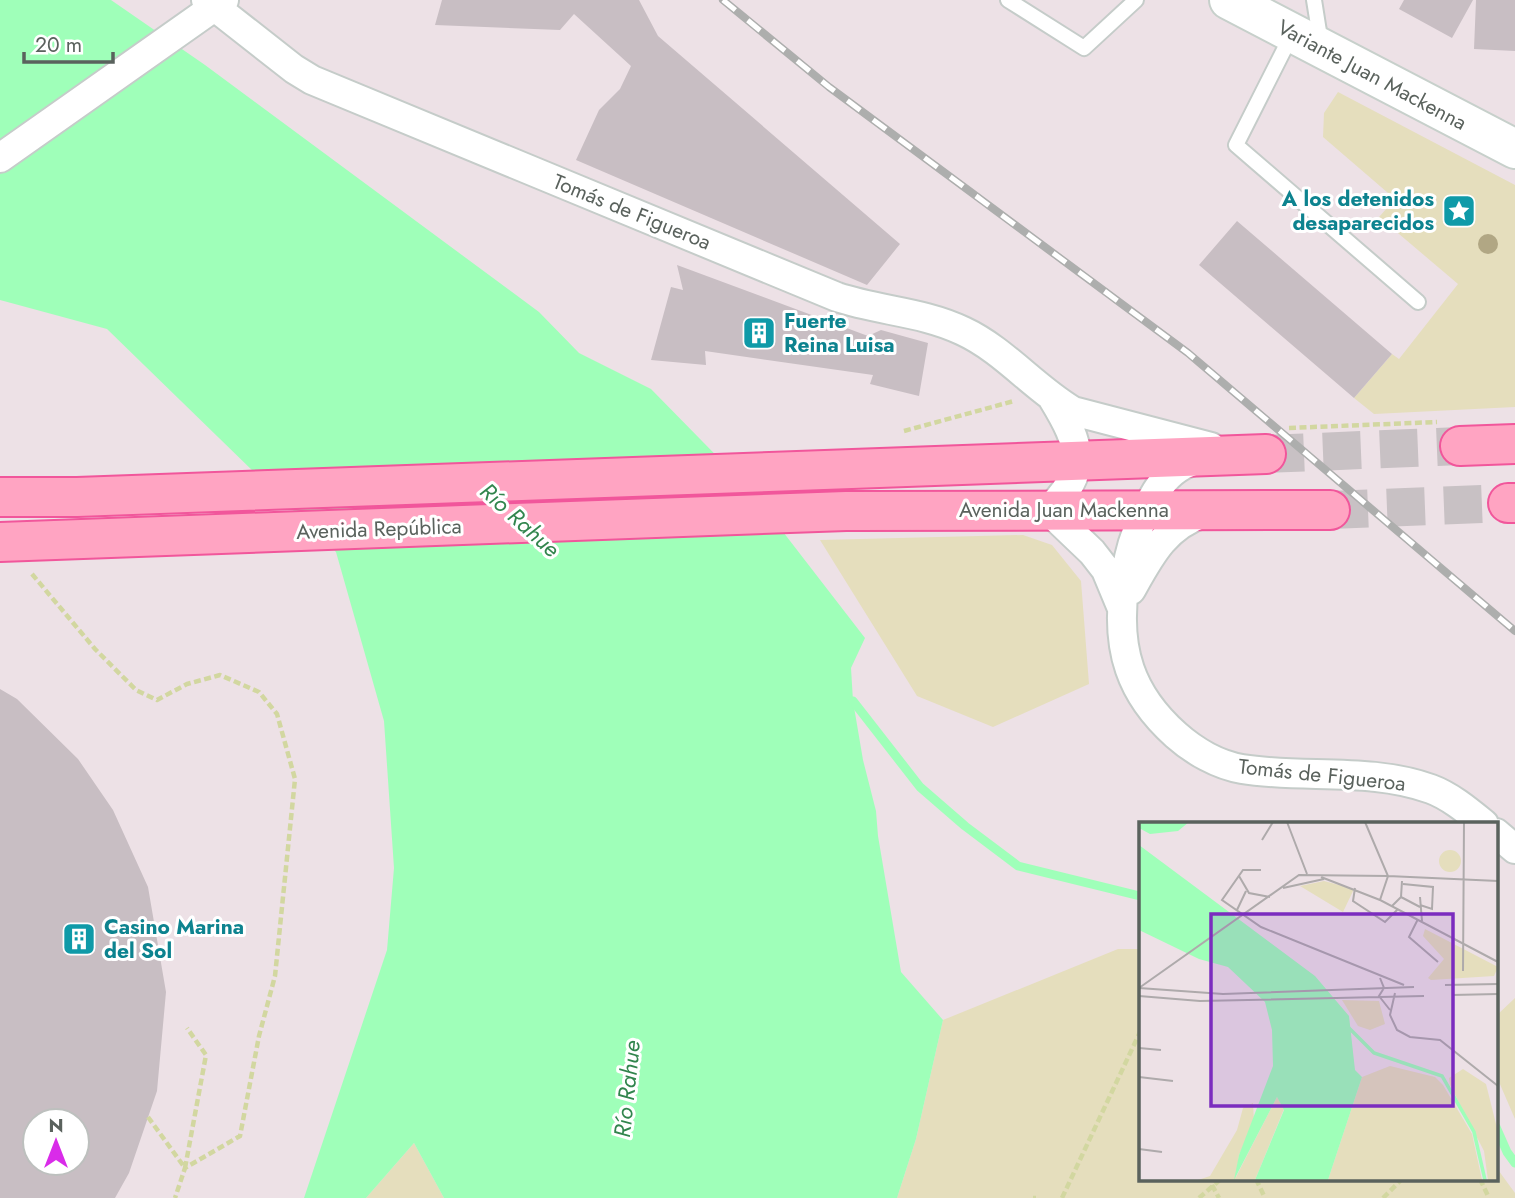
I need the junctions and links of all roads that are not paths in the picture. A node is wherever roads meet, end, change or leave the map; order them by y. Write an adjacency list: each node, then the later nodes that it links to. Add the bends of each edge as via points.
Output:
1 (1008, 0): 2 (lane, via 1084,48)
2 (1136, 0)
3 (1229, 0): 6 (main road, Variante Juan Mackenna)
4 (1314, 0): 6 (lane)
5 (215, 2): 8 (street); 10 (street, Tomás de Figueroa, via 312,80 837,297 942,322 982,342)
6 (1307, 39): 7 (main road, Variante Juan Mackenna); 9 (lane, via 1236,145)
7 (1515, 149)
8 (0, 158)
9 (1418, 302)
10 (1053, 399): 13 (street, Tomás de Figueroa, via 1073,411); 14 (street, Tomás de Figueroa)
11 (1515, 444): 12 (main road)
12 (1460, 446)
13 (1255, 454): 14 (main road); 17 (street, Tomás de Figueroa, via 1192,461 1177,468 1154,492)
14 (1078, 461): 15 (main road, Avenida República); 16 (street, via 1074,478)
15 (0, 497)
16 (1048, 510): 17 (main road, Avenida Juan Mackenna); 20 (main road, Avenida Juan Mackenna); 22 (street, Tomás de Figueroa, via 1107,570)
17 (1146, 510): 18 (main road, Avenida Juan Mackenna); 22 (street, Tomás de Figueroa, via 1126,569)
18 (1210, 510): 19 (main road, Avenida Juan Mackenna); 22 (street, via 1188,518 1163,538)
19 (1330, 510)
20 (799, 513): 21 (main road, Avenida República)
21 (0, 542)
22 (1121, 608): 23 (street, Tomás de Figueroa, via 1124,651 1133,679 1144,700 1185,743 1241,769 1393,779 1433,789)
23 (1482, 822)
24 (1498, 835): 25 (street)
25 (1515, 849)

